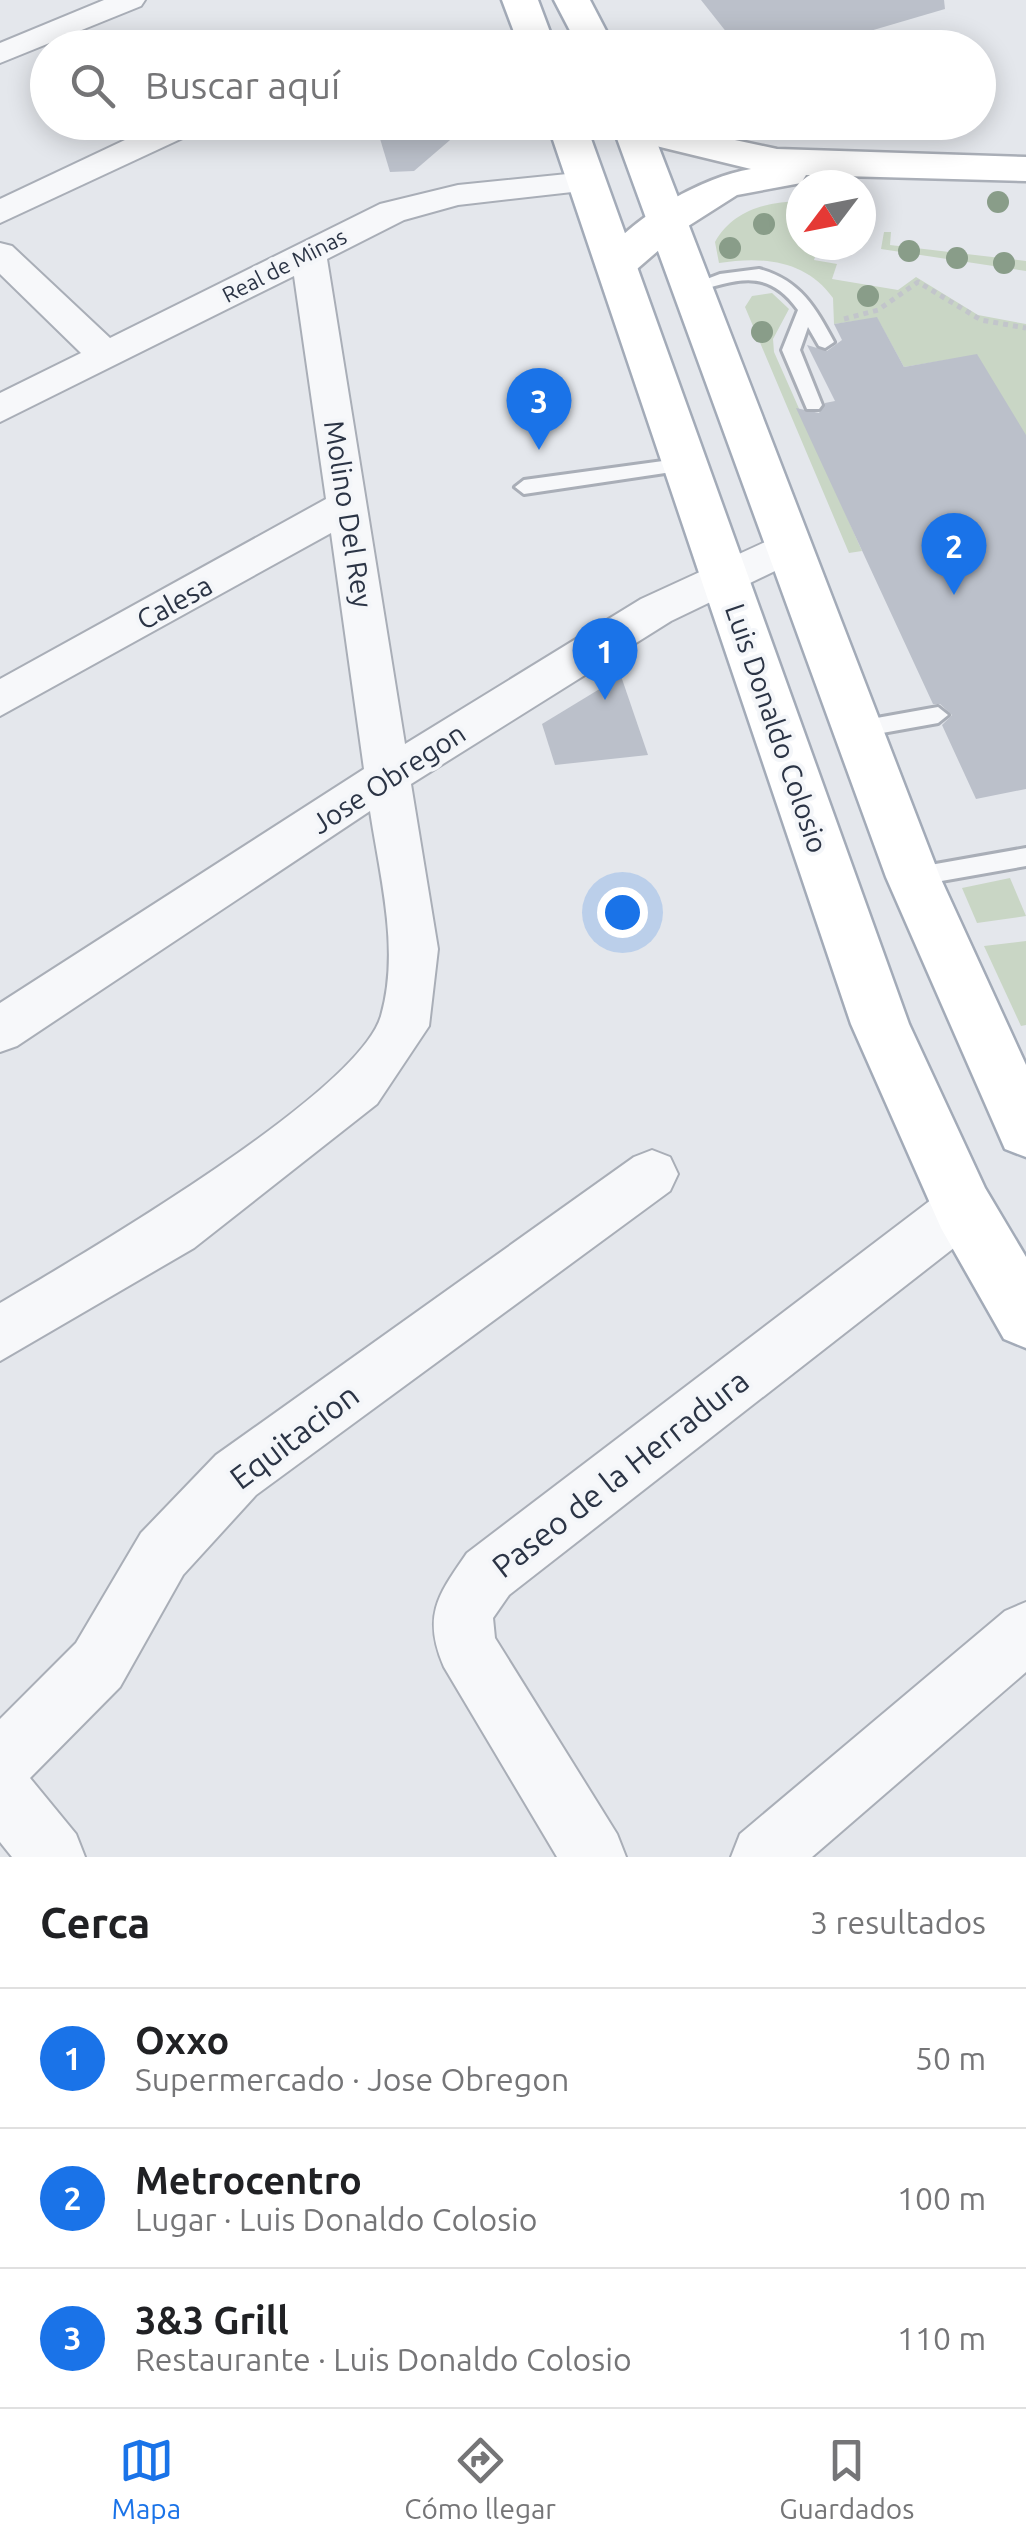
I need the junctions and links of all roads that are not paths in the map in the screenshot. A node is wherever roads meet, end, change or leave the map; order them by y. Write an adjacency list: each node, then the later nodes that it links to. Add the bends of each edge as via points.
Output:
1 (64, 0): 5 (street)
2 (130, 0): 6 (street)
3 (520, 0): 7 (main road)
4 (572, 0): 8 (main road)
5 (0, 26)
6 (58, 30)
7 (526, 30)
8 (587, 30)
9 (30, 42): 10 (street)
10 (0, 54)
11 (152, 140): 18 (street)
12 (572, 140): 17 (main road, Luis Donaldo Colosio)
13 (636, 140): 19 (main road)
14 (672, 140): 15 (main road, via 702,150)
15 (844, 166): 16 (main road); 19 (main road, via 726,185)
16 (1026, 169)
17 (587, 182): 20 (street, Real de Minas, via 458,195 392,212); 22 (main road, Luis Donaldo Colosio)
18 (0, 212)
19 (668, 221): 22 (main road); 23 (main road)
20 (308, 253): 26 (street, Real de Minas); 31 (street, Molino Del Rey)
21 (0, 254): 26 (street)
22 (616, 266): 29 (main road, Luis Donaldo Colosio)
23 (694, 287): 24 (lane, via 745,272 765,274 796,290); 32 (main road)
24 (808, 308): 25 (lane); 27 (lane, via 791,350)
25 (825, 342)
26 (107, 356): 28 (street, Real de Minas)
27 (813, 405)
28 (0, 409)
29 (685, 464): 30 (lane); 33 (main road, Luis Donaldo Colosio)
30 (524, 488)
31 (348, 505): 34 (street, Calesa); 37 (street, Molino Del Rey)
32 (788, 548): 33 (street, Jose Obregon); 36 (main road)
33 (725, 580): 37 (street, Jose Obregon, via 656,610); 43 (main road, Luis Donaldo Colosio, via 880,1024)
34 (0, 699)
35 (938, 715): 36 (lane)
36 (860, 729): 39 (main road)
37 (390, 775): 40 (street, Jose Obregon); 45 (street, Molino Del Rey, via 414,949 404,1026 359,1088 288,1147 175,1230)
38 (1026, 856): 39 (lane)
39 (913, 877): 41 (main road, via 998,1052)
40 (0, 1030)
41 (1026, 1130)
42 (652, 1174): 47 (street, Equitacion, via 236,1475 162,1554 98,1664)
43 (963, 1208): 44 (main road, Luis Donaldo Colosio); 50 (street, Paseo de la Herradura, via 488,1574 463,1611 464,1646)
44 (1026, 1317)
45 (0, 1334)
46 (1026, 1632): 51 (street)
47 (0, 1763)
48 (0, 1791): 49 (street)
49 (52, 1857)
50 (594, 1857)
51 (763, 1857)

